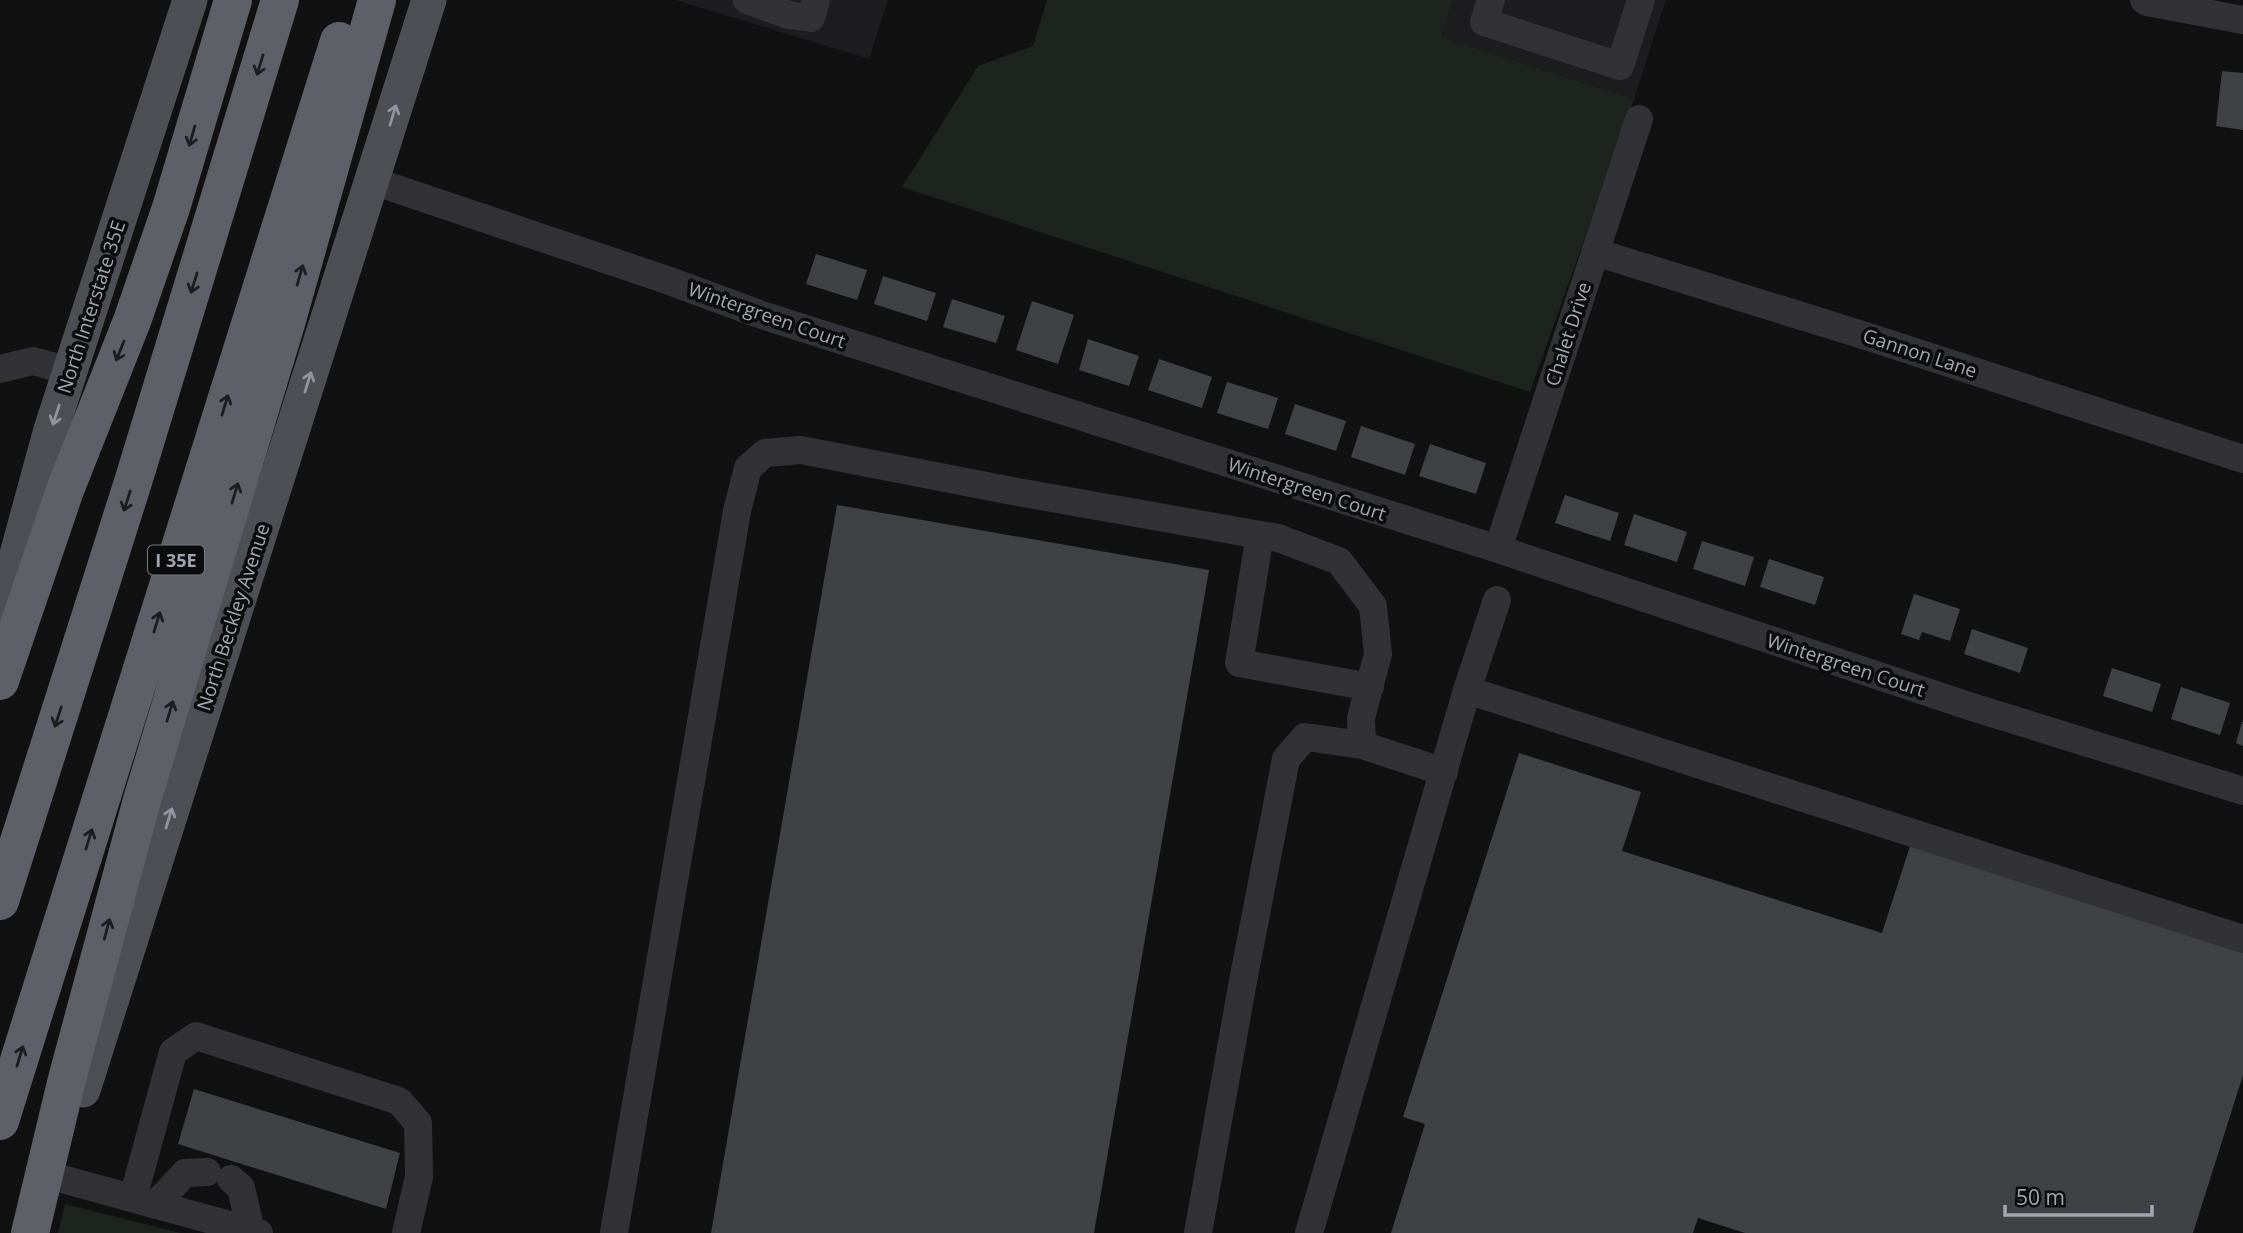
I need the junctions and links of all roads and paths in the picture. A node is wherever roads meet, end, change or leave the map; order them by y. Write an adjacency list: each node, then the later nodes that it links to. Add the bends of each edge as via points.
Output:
1 (190, 0): 17 (main road, North Interstate 35E)
2 (233, 0): 23 (highway, one-way to 23, via 171,208)
3 (280, 0): 29 (highway, one-way to 29)
4 (352, 0): 31 (highway, I 35E, one-way to 4)
5 (377, 0): 35 (highway, one-way to 5, via 142,800 287,320)
6 (429, 0): 14 (main road, North Beckley Avenue, one-way to 6)
7 (747, 0): 8 (street, via 811,18)
8 (816, 0)
9 (1491, 0): 10 (street, via 1484,22 1620,66)
10 (1641, 0)
11 (2144, 0): 12 (street)
12 (2243, 20)
13 (1639, 119): 15 (street, Chalet Drive)
14 (373, 181): 20 (street, Wintergreen Court, via 759,314); 32 (main road, North Beckley Avenue, one-way to 14)
15 (1595, 251): 18 (street, Gannon Lane); 20 (street, Chalet Drive)
16 (0, 369): 17 (street, via 33,361)
17 (71, 371): 22 (main road, North Interstate 35E, one-way to 22)
18 (2243, 459)
19 (1260, 535): 24 (street, via 1339,561 1373,606 1378,654); 24 (street, via 1239,663); 38 (street, via 801,450 765,453 748,468)
20 (1498, 549): 28 (street, Wintergreen Court)
21 (1497, 600): 25 (street)
22 (0, 617)
23 (0, 681)
24 (1370, 687): 26 (street, via 1361,718)
25 (1467, 691): 27 (street); 30 (street)
26 (1362, 745): 27 (street); 39 (street, via 1305,737 1286,759)
27 (1444, 772): 40 (street)
28 (2243, 791)
29 (0, 901)
30 (2243, 939)
31 (0, 1121)
32 (55, 1177): 33 (street); 36 (main road, North Beckley Avenue)
33 (144, 1202): 34 (street); 34 (street, via 185,1173 219,1176 241,1188); 37 (street, via 173,1052 197,1037 400,1101 418,1123 419,1177)
34 (255, 1232)
35 (30, 1233)
36 (37, 1233)
37 (406, 1233)
38 (614, 1233)
39 (1198, 1233)
40 (1309, 1233)

